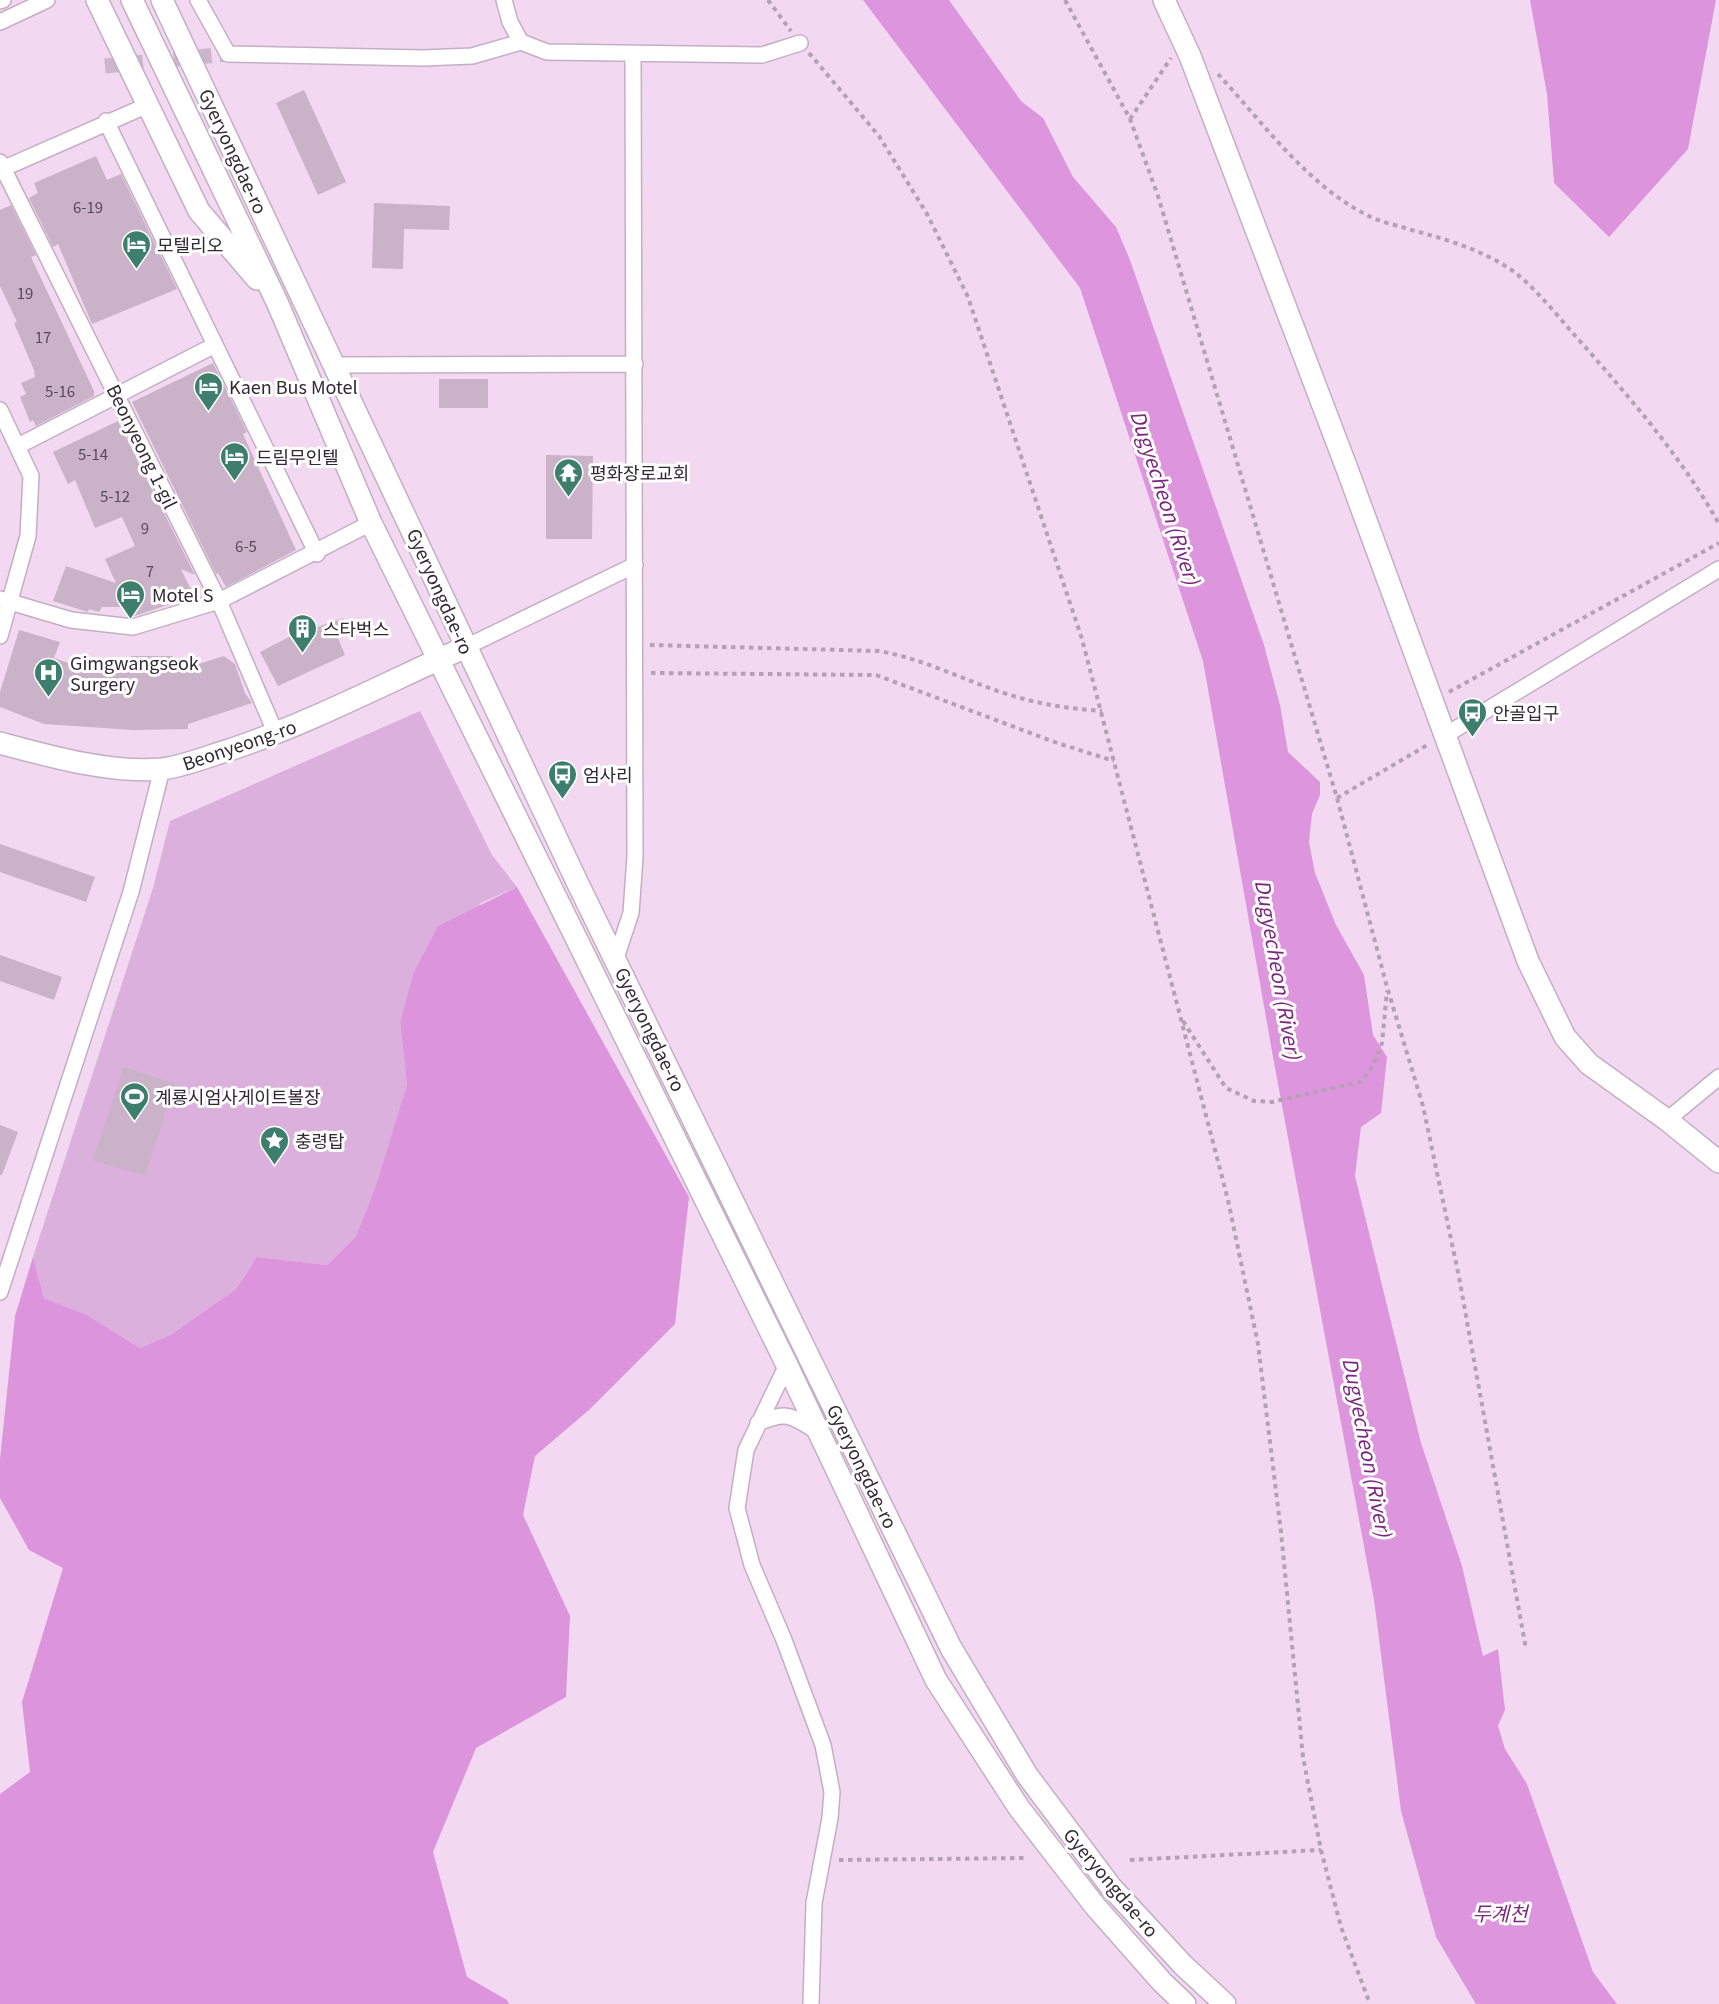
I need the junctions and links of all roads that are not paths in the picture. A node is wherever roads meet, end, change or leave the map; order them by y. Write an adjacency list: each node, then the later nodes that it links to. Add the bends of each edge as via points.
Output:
1 (47, 0): 8 (street)
2 (97, 0): 12 (main road)
3 (132, 0): 15 (main road, Gyeryongdae-ro)
4 (162, 0): 18 (main road, Gyeryongdae-ro)
5 (198, 0): 9 (street, via 228,54 472,56)
6 (504, 0): 9 (street)
7 (1164, 0): 32 (main road, via 1187,50 1346,466)
8 (0, 22)
9 (521, 42): 11 (street, via 548,52)
10 (800, 43): 11 (street, via 762,55)
11 (633, 55): 17 (street)
12 (148, 105): 13 (street); 15 (main road, via 199,211)
13 (106, 121): 14 (street); 16 (street)
14 (1, 167): 19 (street, Beonyeong 1-gil)
15 (277, 302): 22 (main road, Gyeryongdae-ro)
16 (215, 345): 19 (street); 23 (street)
17 (635, 364): 18 (street); 24 (street)
18 (334, 365): 29 (main road, Gyeryongdae-ro)
19 (117, 395): 21 (street); 27 (street, Beonyeong 1-gil)
20 (0, 410): 21 (street)
21 (18, 446): 26 (street, via 31,476 28,536)
22 (371, 523): 23 (street); 30 (main road, Gyeryongdae-ro)
23 (316, 554): 27 (street)
24 (635, 565): 29 (street); 35 (street, via 635,857 632,913)
25 (1719, 570): 32 (street)
26 (5, 601): 27 (street, via 71,620 133,627); 28 (street)
27 (219, 602): 31 (street, Beonyeong 1-gil)
28 (0, 636)
29 (466, 647): 30 (main road, Beonyeong-ro); 35 (main road, Gyeryongdae-ro)
30 (438, 660): 31 (main road, Beonyeong-ro); 40 (main road, Gyeryongdae-ro)
31 (276, 734): 34 (main road, Beonyeong-ro)
32 (1444, 736): 37 (main road, via 1528,961 1565,1037 1589,1064)
33 (0, 743): 34 (main road, Beonyeong-ro, via 39,754 123,768)
34 (162, 769): 39 (street, via 131,892)
35 (616, 958): 45 (main road, Gyeryongdae-ro, via 951,1648 1027,1775 1111,1887)
36 (1719, 1077): 37 (street)
37 (1667, 1120): 38 (main road)
38 (1719, 1162)
39 (0, 1292)
40 (787, 1365): 41 (street); 42 (main road, Gyeryongdae-ro)
41 (758, 1423): 42 (street, via 776,1415 791,1415); 43 (street, via 746,1450 737,1508 752,1565 823,1745 832,1792 814,1903)
42 (816, 1431): 44 (main road, Gyeryongdae-ro, via 936,1680 1019,1808 1095,1906)
43 (811, 2004)
44 (1185, 2004)
45 (1225, 2004)

